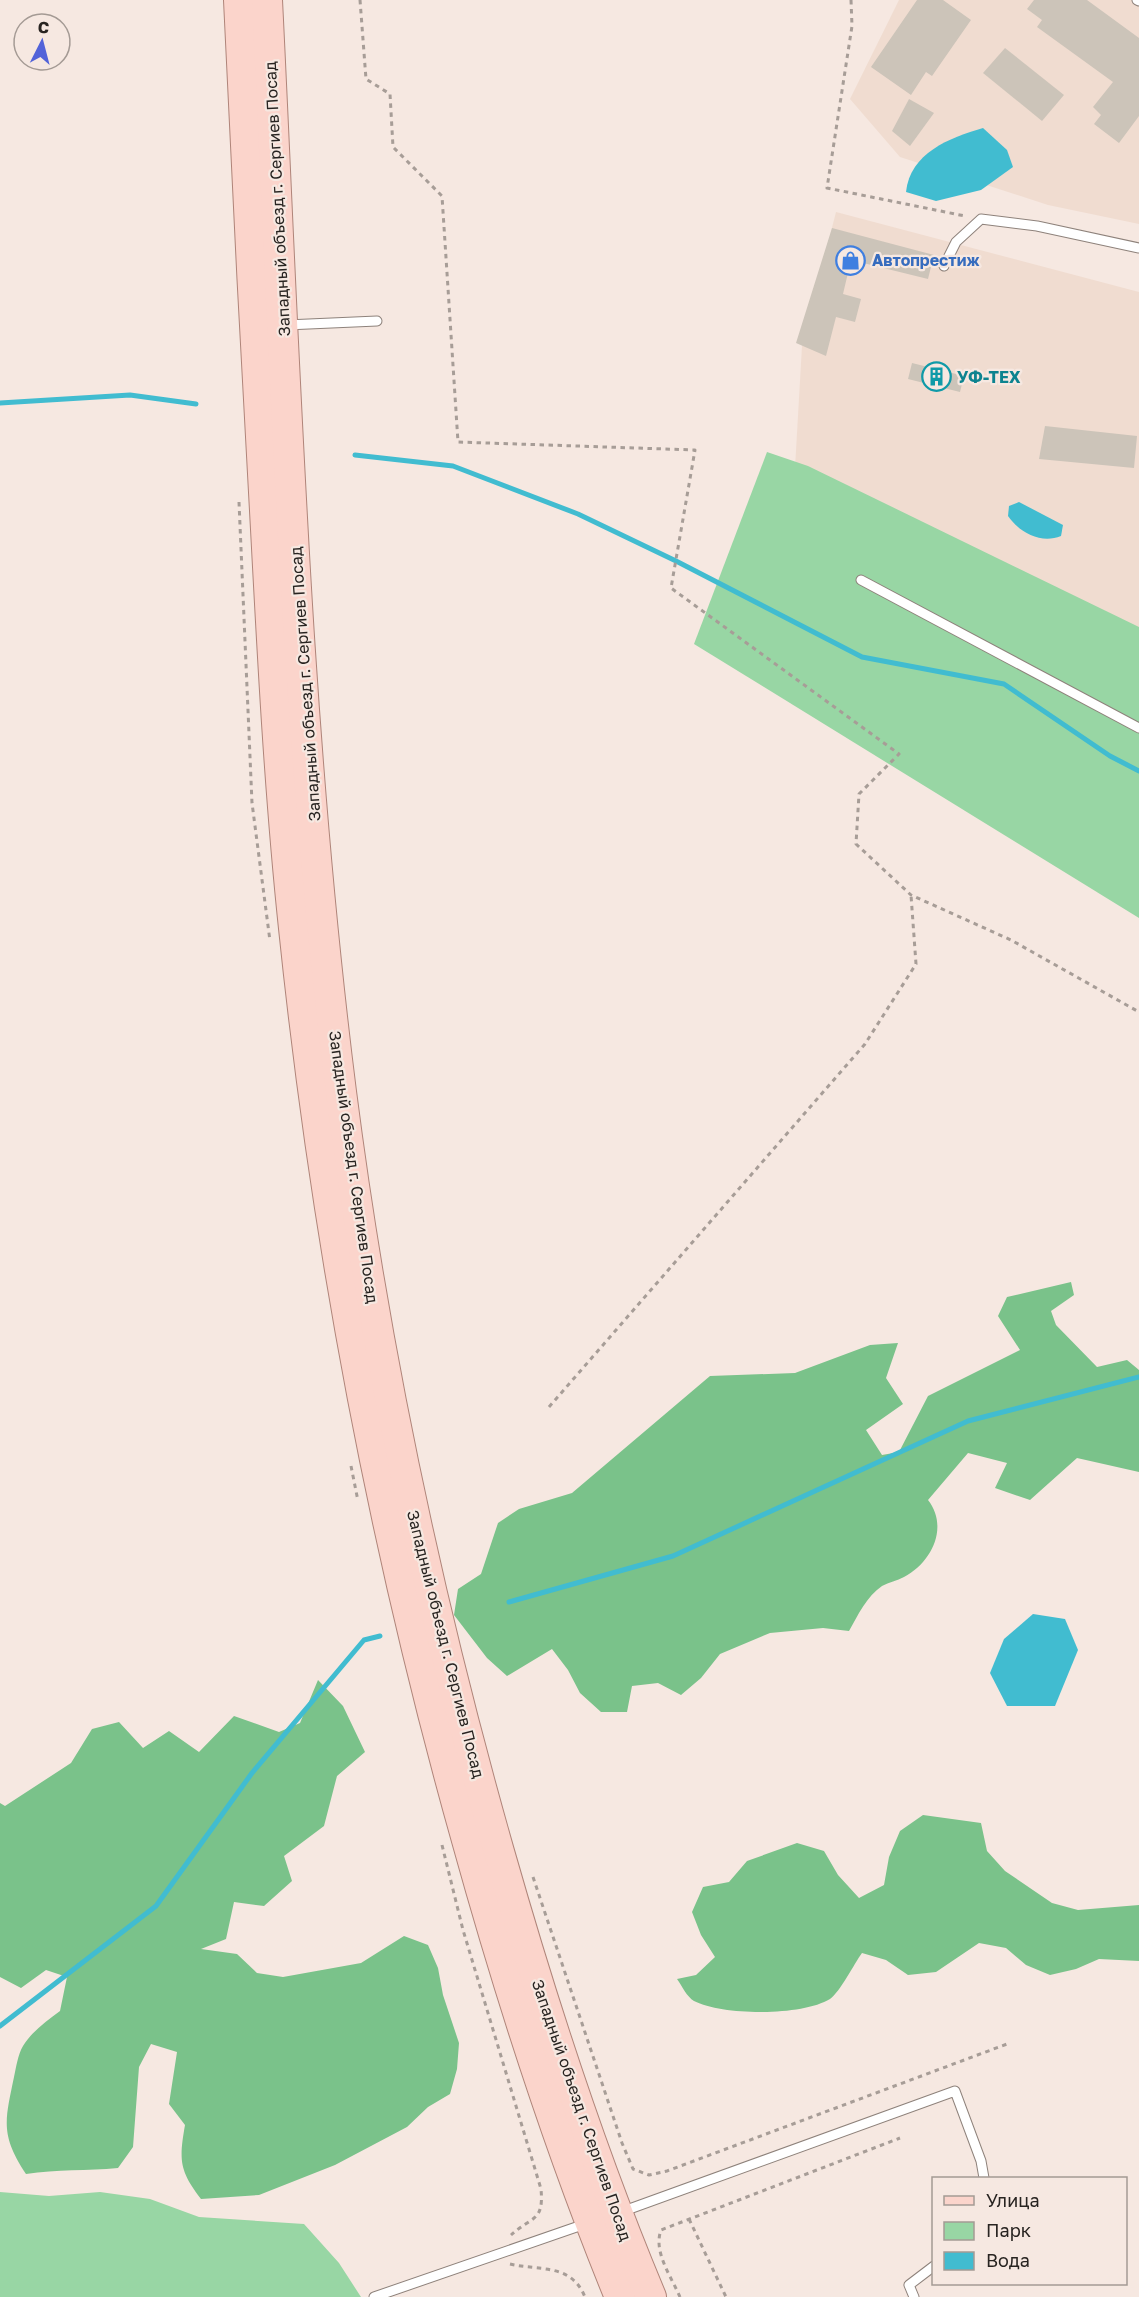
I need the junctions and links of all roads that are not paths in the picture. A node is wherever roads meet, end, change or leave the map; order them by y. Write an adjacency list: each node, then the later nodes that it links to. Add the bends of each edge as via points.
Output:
1 (239, 0): 10 (main road, Западный объезд г. Сергиев Посад, via 274,677 294,925 315,1102 377,1477 413,1640 510,1995)
2 (267, 0): 6 (main road, Западный объезд г. Сергиев Посад)
3 (1139, 248): 4 (lane, via 1037,226 981,219 956,242)
4 (944, 266)
5 (377, 321): 6 (lane)
6 (283, 325): 10 (main road, Западный объезд г. Сергиев Посад, via 302,674 322,919 341,1095 380,1343 435,1614 484,1802)
7 (861, 580): 8 (lane)
8 (1139, 728)
9 (984, 2177): 10 (lane, via 955,2091)
10 (603, 2218): 12 (lane); 13 (main road, Западный объезд г. Сергиев Посад); 14 (main road, Западный объезд г. Сергиев Посад)
11 (932, 2267): 15 (lane, via 909,2285)
12 (374, 2297)
13 (620, 2297)
14 (651, 2297)
15 (914, 2297)

